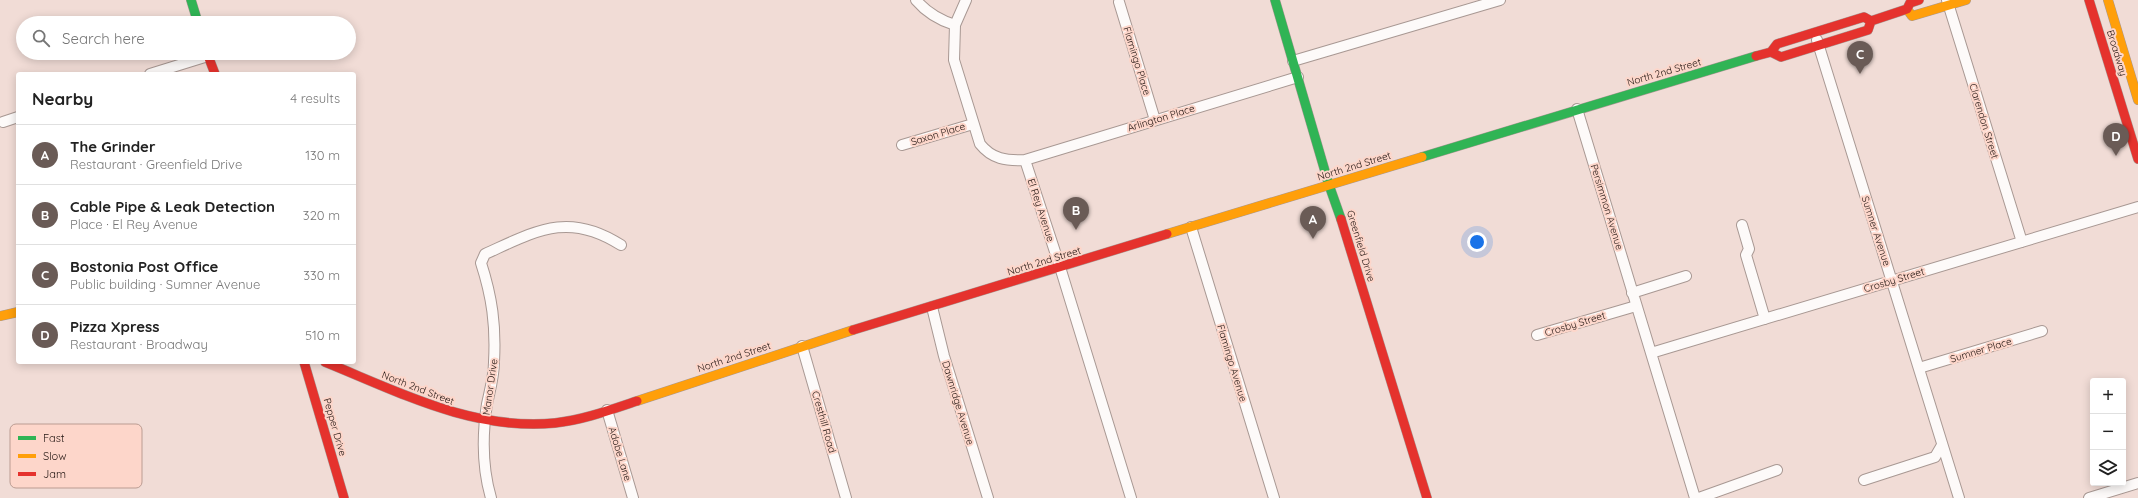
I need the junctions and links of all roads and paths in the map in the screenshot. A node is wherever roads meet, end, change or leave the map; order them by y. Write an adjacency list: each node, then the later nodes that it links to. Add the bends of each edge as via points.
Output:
1 (191, 0): 13 (main road)
2 (916, 0): 16 (street, via 924,10)
3 (966, 0): 16 (street)
4 (1275, 0): 22 (main road, Greenfield Drive)
5 (1500, 0): 22 (street)
6 (1919, 0): 12 (main road, North 2nd Street, via 1910,3)
7 (1966, 0): 11 (main road)
8 (2089, 0): 33 (main road, Broadway)
9 (2108, 0): 26 (main road, Broadway)
10 (1119, 2): 29 (street, Flamingo Place)
11 (1950, 2): 12 (main road, via 1912,16); 39 (street, Clarendon Street)
12 (1907, 9): 15 (main road, North 2nd Street)
13 (196, 16)
14 (1856, 19): 15 (main road, North 2nd Street, via 1864,17); 17 (main road, North 2nd Street); 18 (main road, via 1844,29 1828,34)
15 (1871, 21): 18 (main road, North 2nd Street, via 1868,30)
16 (955, 25): 31 (street, via 954,60)
17 (1814, 32): 18 (street, Sumner Avenue); 19 (main road, North 2nd Street, via 1777,44)
18 (1818, 45): 19 (main road, North 2nd Street, via 1780,57); 43 (street, Sumner Avenue)
19 (1771, 52): 27 (main road, North 2nd Street)
20 (193, 60): 23 (street)
21 (210, 60): 24 (main road)
22 (1294, 61): 25 (main road, Greenfield Drive)
23 (156, 72)
24 (214, 72)
25 (1298, 77): 29 (street, Arlington Place); 35 (main road, Greenfield Drive)
26 (2138, 100)
27 (1577, 109): 35 (main road, North 2nd Street); 44 (street, Persimmon Avenue)
28 (16, 118): 30 (street)
29 (1155, 120): 34 (street, Arlington Place)
30 (3, 122)
31 (973, 124): 32 (street, Saxon Place); 34 (street, via 980,144 985,150 1006,161)
32 (902, 145)
33 (2138, 159)
34 (1025, 160): 41 (street, El Rey Avenue)
35 (1329, 185): 38 (main road, North 2nd Street); 70 (main road, Greenfield Drive, via 1342,219)
36 (2138, 207): 39 (street, Crosby Street)
37 (1742, 225): 49 (street, via 1749,249 1746,255)
38 (1191, 227): 41 (main road, North 2nd Street); 69 (street, Flamingo Avenue)
39 (2022, 242): 43 (street, Crosby Street)
40 (621, 245): 58 (street, Manor Drive, via 582,227 554,227 540,230 485,254 480,263 490,292 495,321 494,364)
41 (1060, 267): 46 (main road, North 2nd Street); 68 (street, El Rey Avenue)
42 (1686, 276): 44 (street)
43 (1892, 280): 49 (street, Crosby Street); 56 (street, Sumner Avenue)
44 (1632, 293): 45 (street, Persimmon Avenue)
45 (1636, 306): 51 (street, Crosby Street); 53 (street, Persimmon Avenue)
46 (932, 307): 52 (main road, North 2nd Street); 67 (street, Dawnridge Avenue, via 944,356)
47 (16, 312): 48 (main road)
48 (0, 316)
49 (1765, 319): 53 (street, Crosby Street)
50 (2042, 331): 56 (street, Sumner Place)
51 (1537, 335)
52 (802, 346): 57 (main road, North 2nd Street); 66 (street, Cresthill Road)
53 (1651, 353): 71 (street)
54 (305, 364): 63 (main road, Pepper Drive)
55 (330, 364): 58 (main road, North 2nd Street, via 449,413)
56 (1919, 368): 59 (street, Sumner Avenue)
57 (607, 410): 58 (main road, North 2nd Street, via 554,424 519,425); 65 (street, Adobe Lane)
58 (485, 422): 64 (street, Manor Drive, via 484,467)
59 (1942, 445): 61 (street, via 1934,457); 73 (street, Sumner Avenue)
60 (1777, 470): 72 (street)
61 (1864, 480)
62 (2138, 483): 74 (street)
63 (344, 498)
64 (491, 498)
65 (633, 498)
66 (846, 498)
67 (988, 498)
68 (1131, 498)
69 (1274, 498)
70 (1427, 498)
71 (1695, 498)
72 (1699, 498)
73 (1959, 498)
74 (2089, 498)

